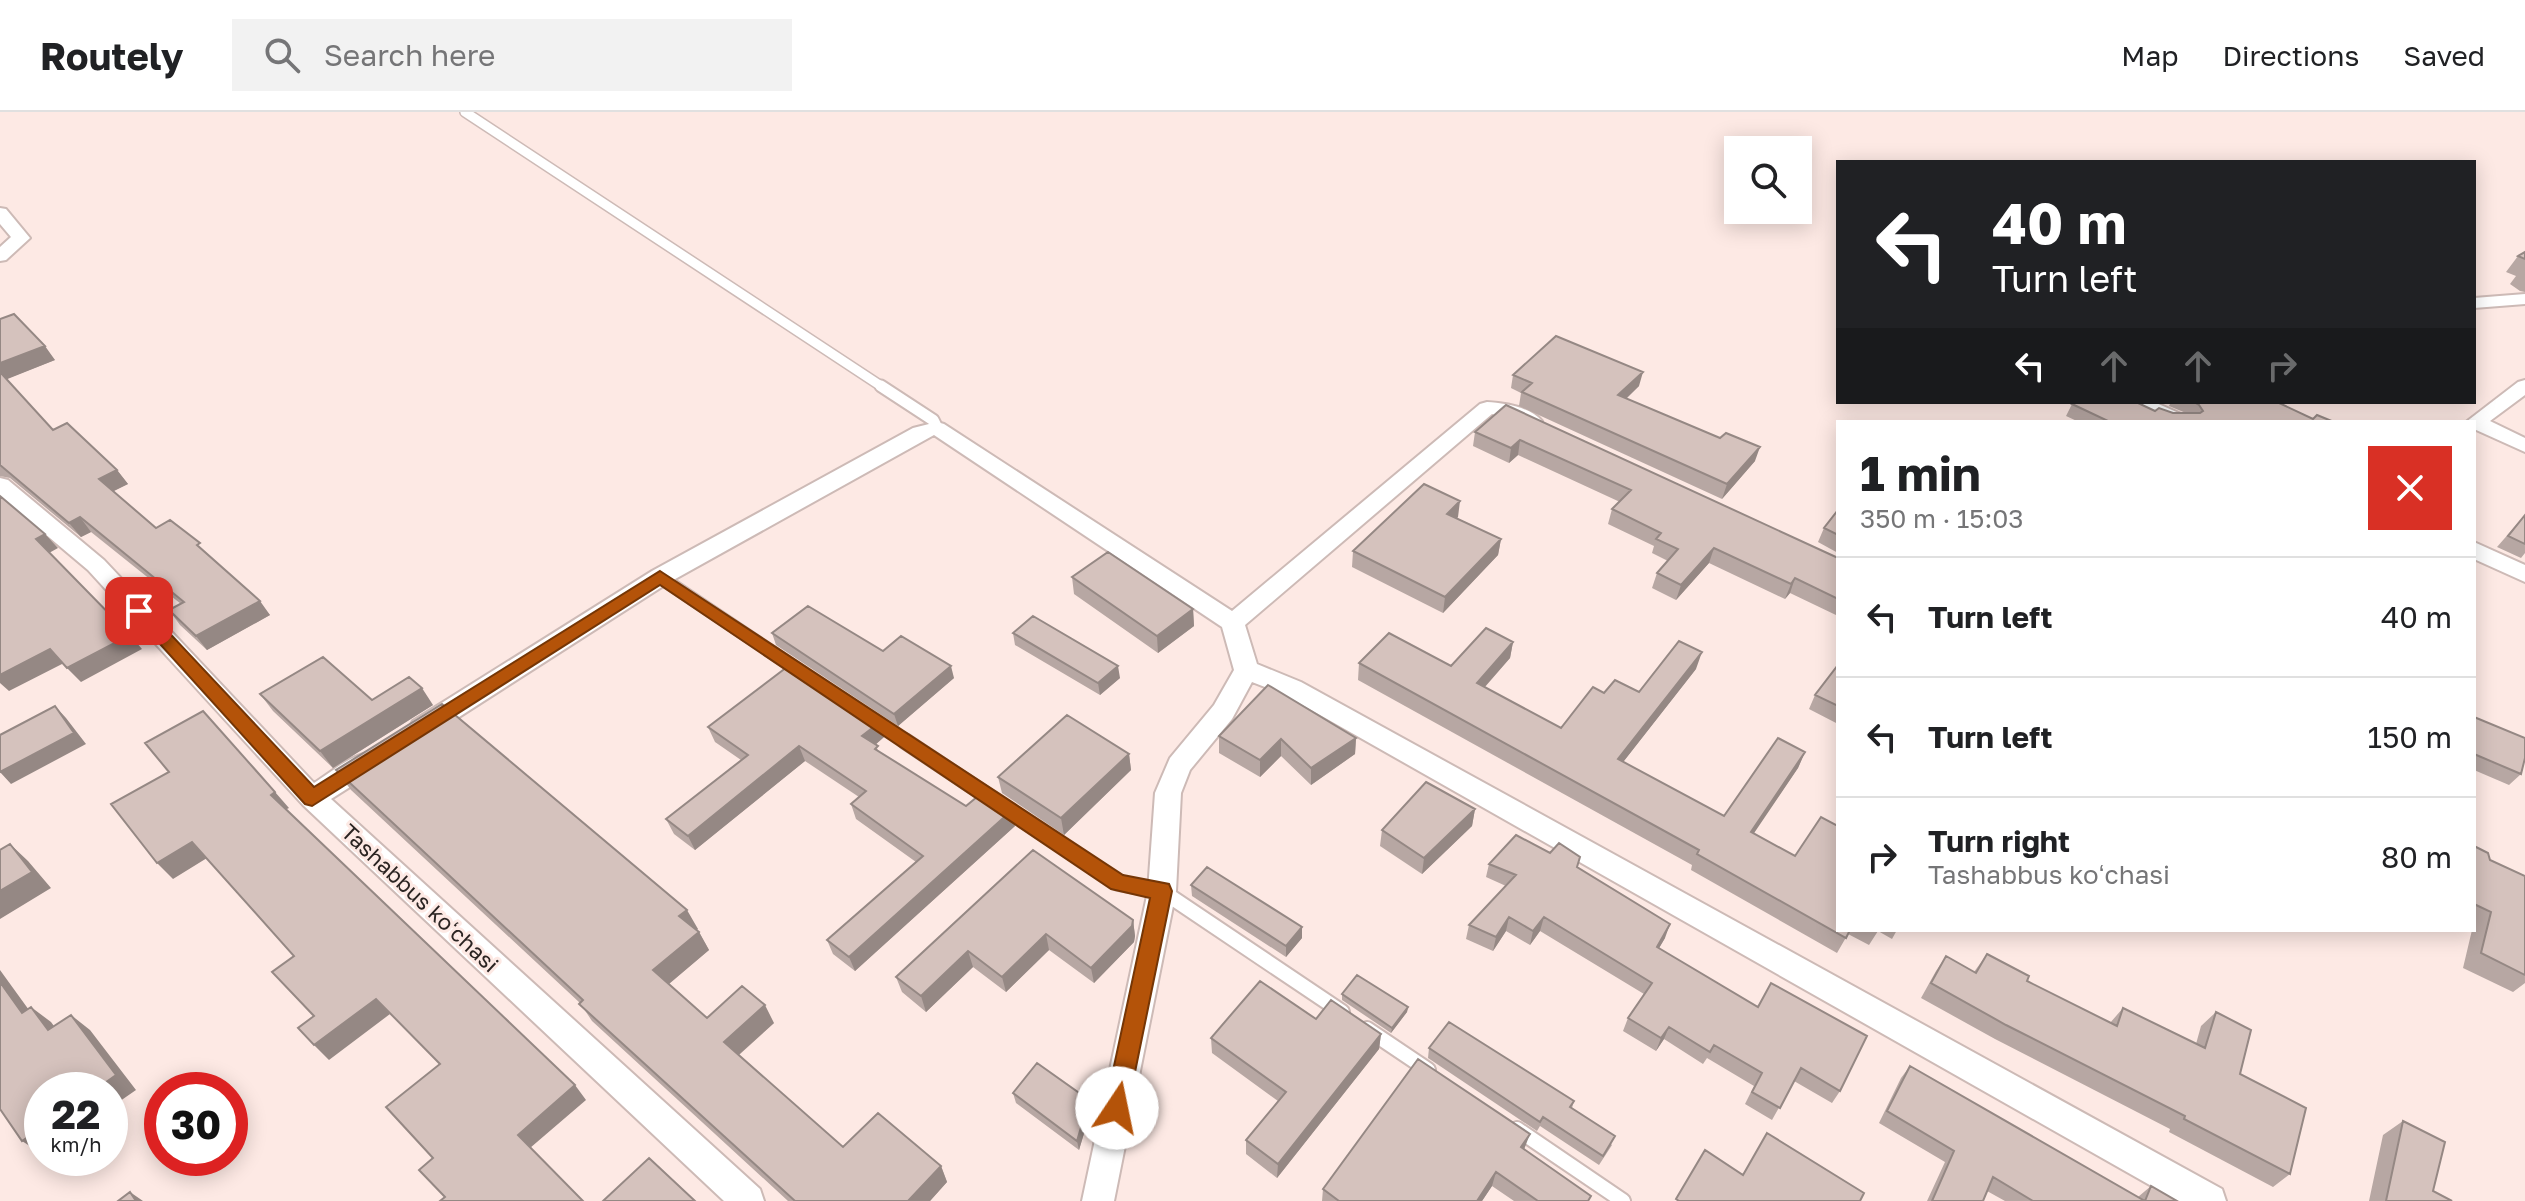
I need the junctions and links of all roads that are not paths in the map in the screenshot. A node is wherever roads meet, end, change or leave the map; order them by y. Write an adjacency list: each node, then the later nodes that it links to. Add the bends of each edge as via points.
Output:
1 (465, 112): 9 (lane, via 933,420)
2 (0, 213): 3 (street, via 21,238)
3 (0, 256)
4 (2525, 299): 5 (street)
5 (2476, 303)
6 (2525, 386): 11 (street, via 2476,422)
7 (2142, 404): 8 (street)
8 (2178, 420)
9 (937, 428): 15 (street, via 920,432); 16 (street)
10 (1548, 429): 16 (street, via 1504,409 1487,408)
11 (2525, 446)
12 (0, 485): 20 (street, Tashabbus koʻchasi, via 96,565)
13 (2476, 551): 14 (street)
14 (2525, 574)
15 (660, 577): 18 (lane); 20 (street)
16 (1233, 623): 17 (street)
17 (1246, 670): 21 (street, via 1223,712 1179,765 1168,793); 27 (street, via 1306,695)
18 (817, 682)
19 (856, 708): 21 (lane, via 1118,883)
20 (312, 798): 24 (street, Tashabbus koʻchasi)
21 (1162, 891): 22 (lane); 25 (street)
22 (1439, 1077)
23 (1505, 1121): 26 (lane)
24 (748, 1201)
25 (1098, 1201)
26 (1623, 1201)
27 (2210, 1201)

